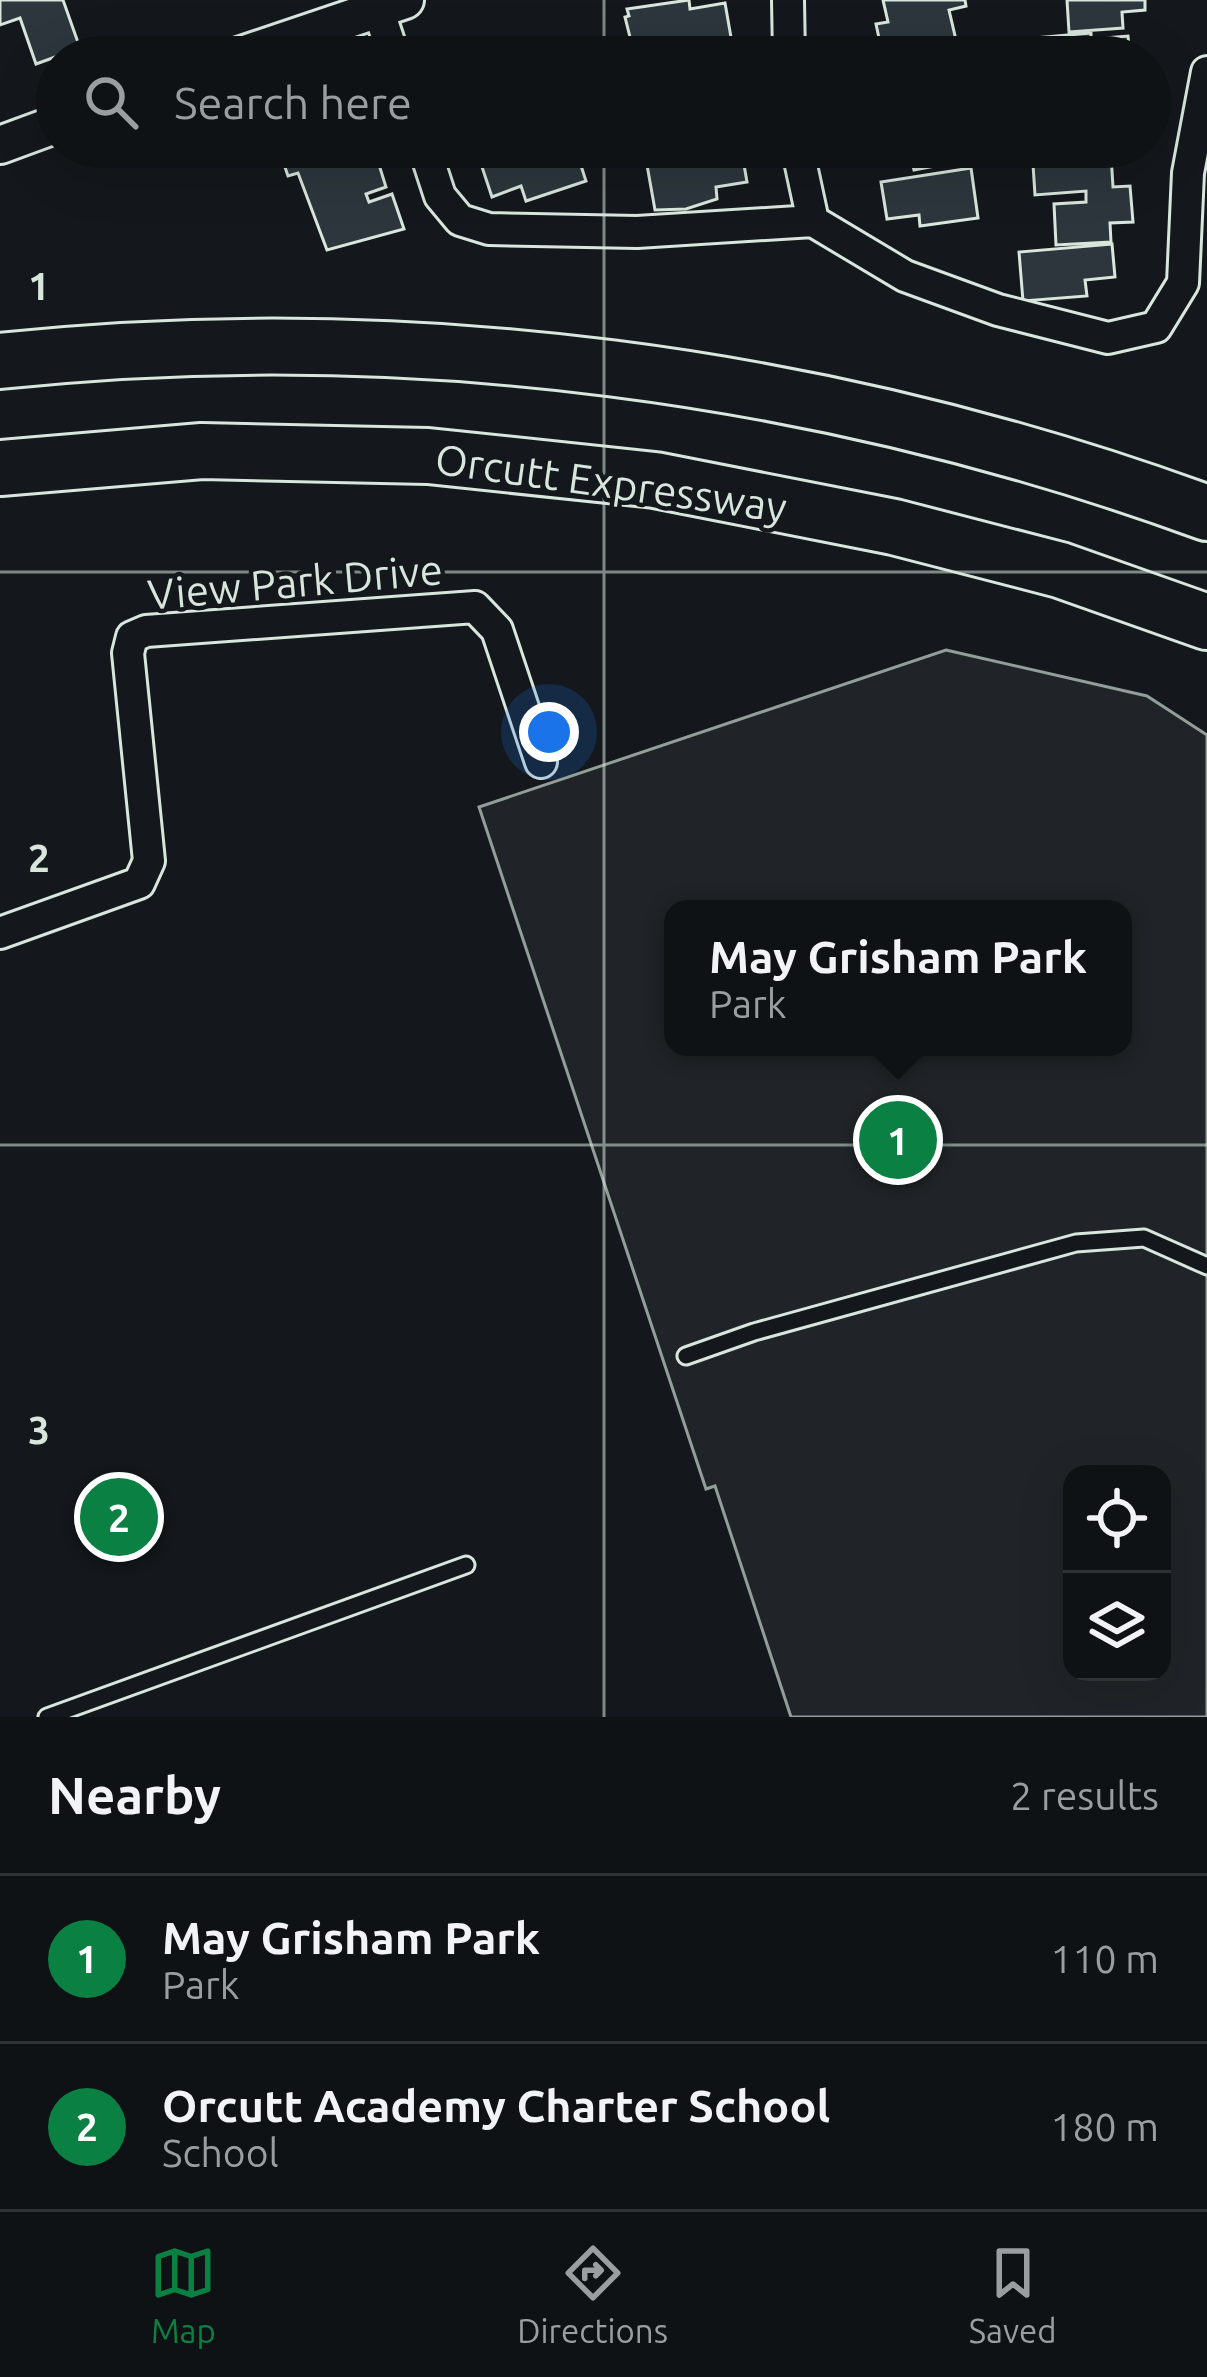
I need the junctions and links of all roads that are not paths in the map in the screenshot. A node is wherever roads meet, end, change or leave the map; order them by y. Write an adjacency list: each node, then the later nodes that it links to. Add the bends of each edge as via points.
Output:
1 (788, 0): 5 (street)
2 (392, 4): 3 (street); 4 (street)
3 (298, 36)
4 (393, 36)
5 (789, 36)
6 (1207, 72): 11 (street, via 1188,173 1184,283 1156,327 1108,338 998,310 905,277)
7 (36, 132): 8 (street)
8 (0, 145)
9 (431, 168): 11 (street, via 460,220 489,229 637,232)
10 (802, 168): 11 (street)
11 (813, 221)
12 (0, 361): 16 (highway, via 246,348 410,351 634,370 981,441)
13 (202, 451): 14 (highway, Orcutt Expressway); 15 (highway); 17 (highway, Orcutt Expressway, via 428,456 655,481 915,532 1060,570)
14 (0, 468)
15 (0, 491)
16 (1207, 513)
17 (1207, 622)
18 (541, 762): 19 (street, View Park Drive, via 497,630 475,608 146,631 132,637 128,653 149,861 139,883)
19 (0, 933)
20 (1207, 1266): 21 (lane, via 1144,1238 1076,1243)
21 (686, 1356)
22 (466, 1565): 23 (lane)
23 (47, 1717)

